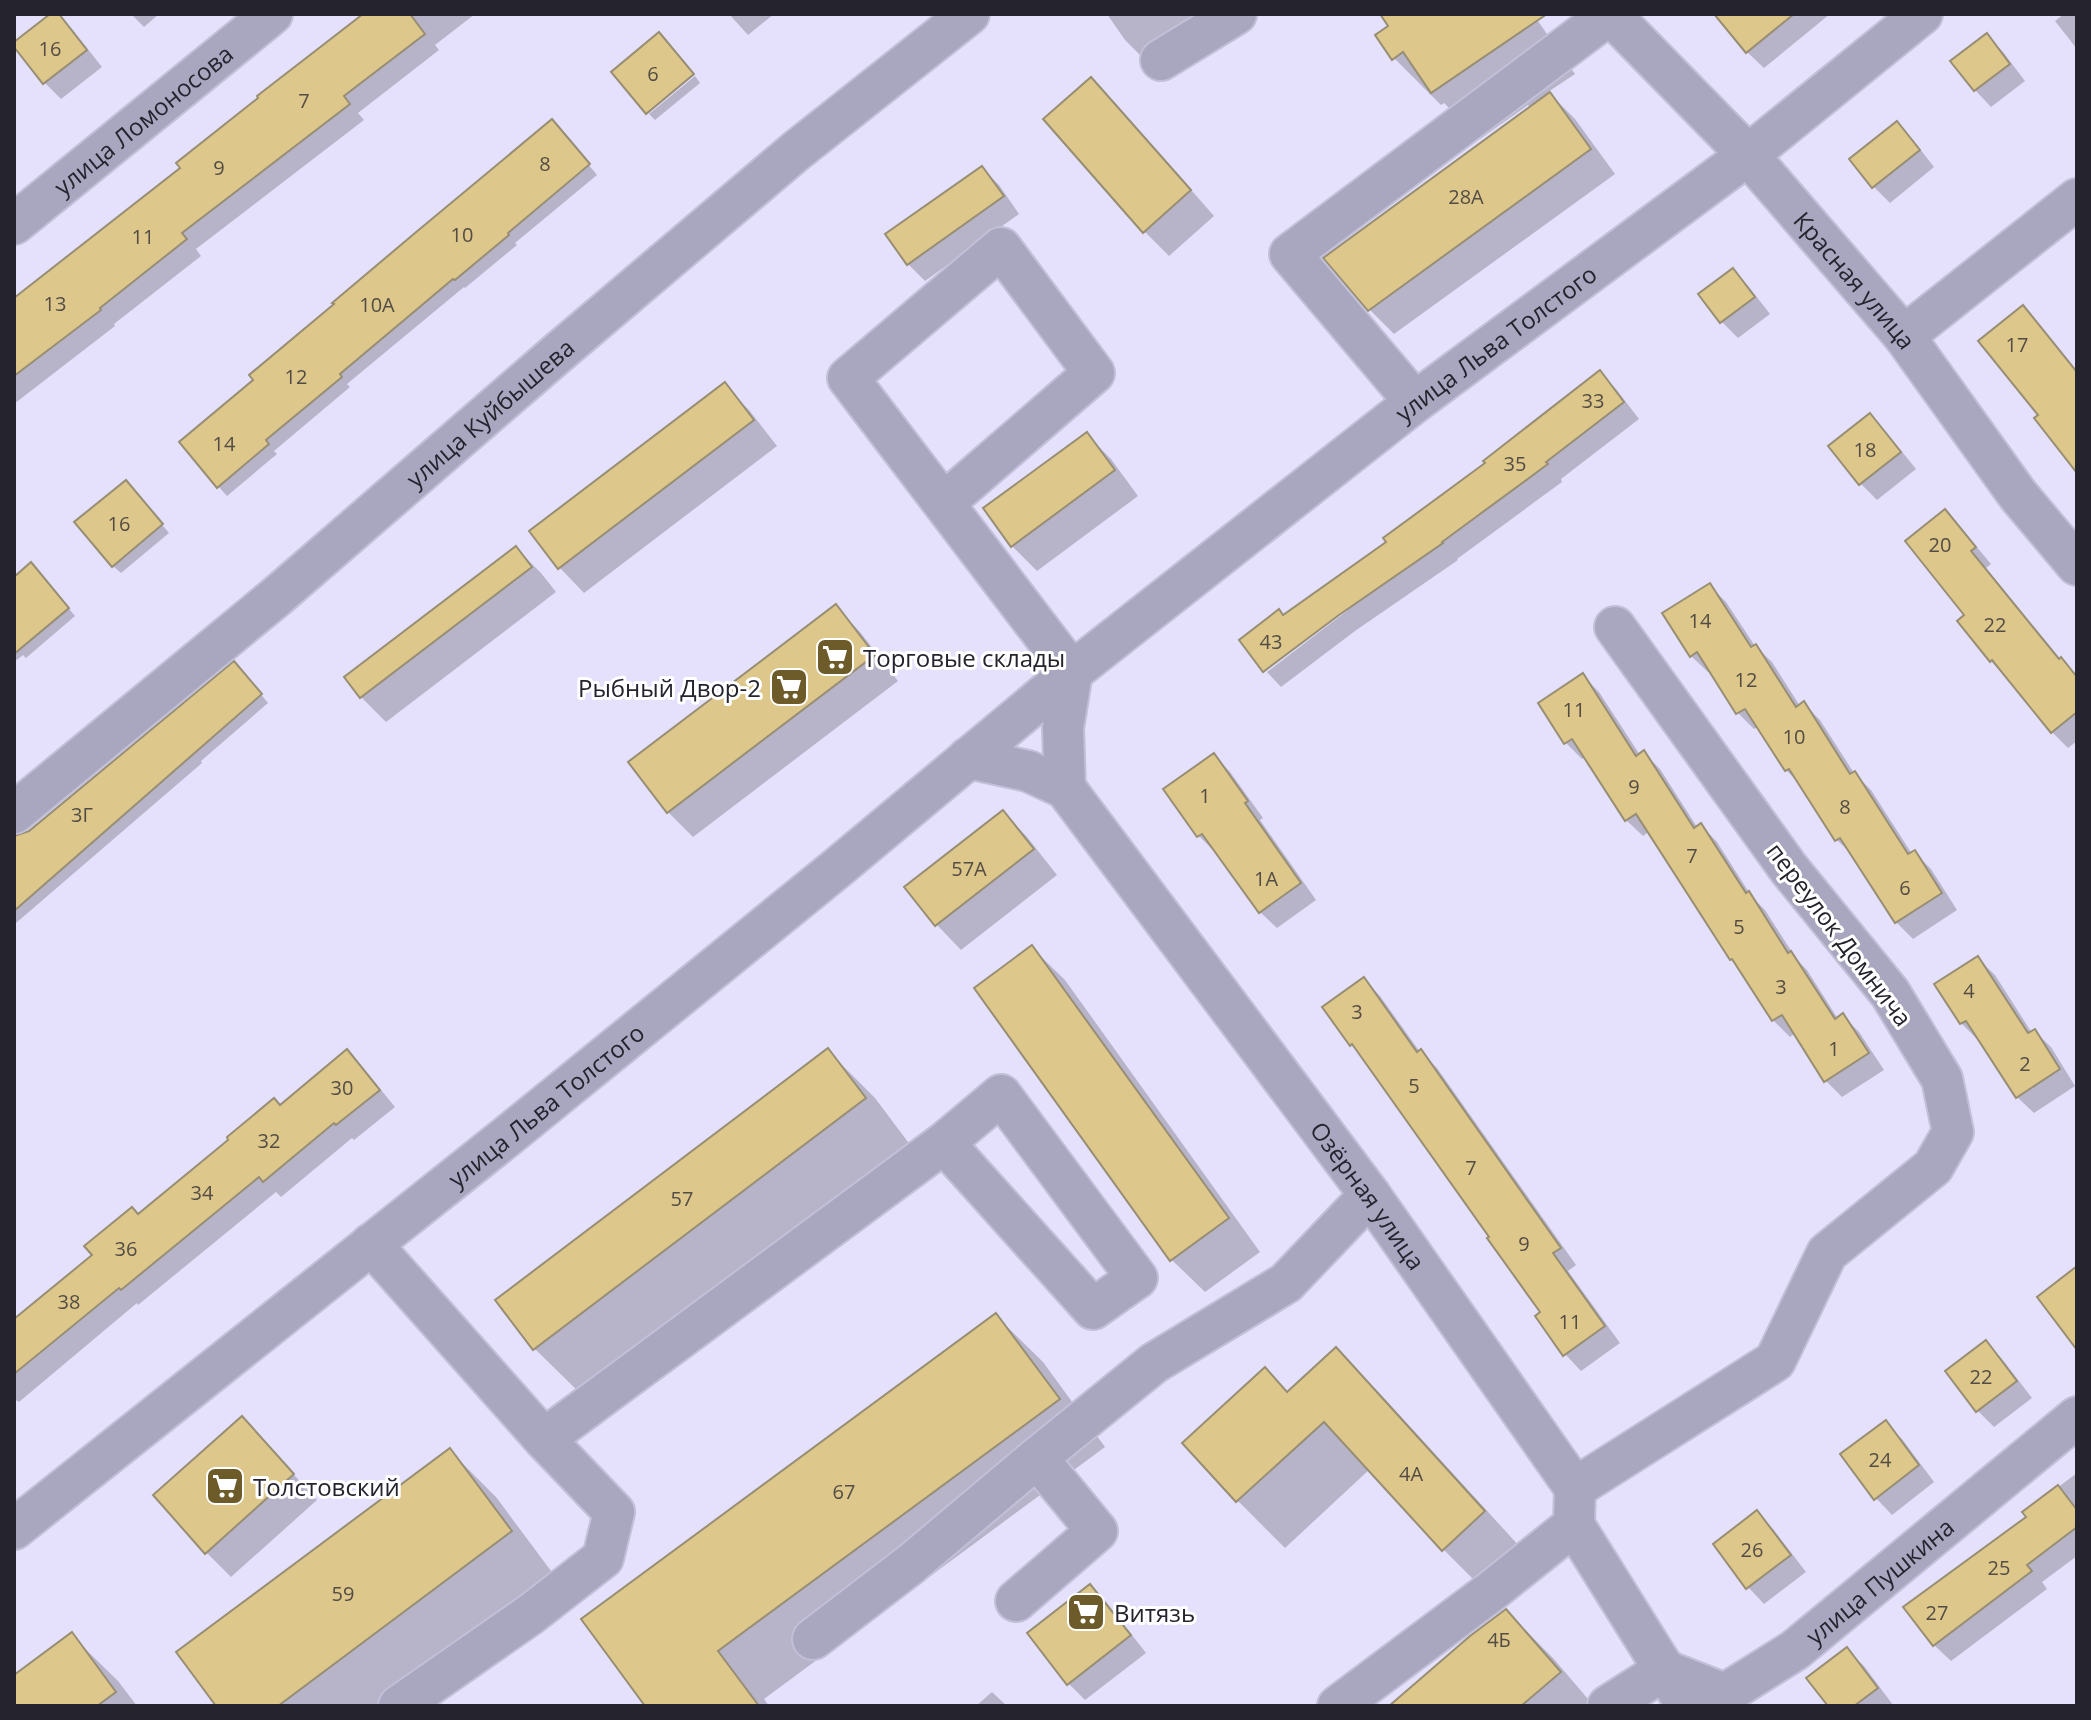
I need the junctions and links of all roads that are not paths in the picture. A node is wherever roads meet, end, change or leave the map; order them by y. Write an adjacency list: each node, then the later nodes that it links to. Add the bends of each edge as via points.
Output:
1 (272, 14): 9 (street, улица Ломоносова)
2 (969, 14): 18 (street, улица Куйбышева, via 784,161 276,597)
3 (1236, 14): 6 (street)
4 (1610, 14): 7 (street, Красная улица); 11 (street, via 1290,254)
5 (1922, 14): 7 (street, улица Льва Толстого)
6 (1161, 60)
7 (1748, 155): 10 (street, Красная улица); 11 (street, улица Льва Толстого)
8 (2077, 199): 10 (street)
9 (14, 224)
10 (1904, 336): 13 (street, Красная улица, via 2018,495)
11 (1415, 402): 15 (street, улица Льва Толстого)
12 (945, 502): 12 (street, via 848,378 1001,248 1094,373); 15 (street)
13 (2077, 565)
14 (1615, 627): 25 (street, переулок Домнича, via 1789,869 1890,993 1942,1079 1953,1132 1933,1167 1827,1253 1775,1361)
15 (1072, 672): 16 (street, улица Льва Толстого); 17 (street, via 1063,728)
16 (968, 758): 17 (street, Озёрная улица, via 1028,771); 21 (street, улица Льва Толстого)
17 (1065, 788): 20 (street, Озёрная улица)
18 (14, 813)
19 (944, 1143): 19 (street, via 1001,1095 1137,1278 1093,1309); 23 (street)
20 (1370, 1195): 24 (street, via 1286,1283 1154,1363); 25 (street, Озёрная улица)
21 (371, 1244): 23 (street); 26 (street, улица Льва Толстого)
22 (2077, 1417): 29 (street, улица Пушкина, via 1795,1650 1725,1694)
23 (544, 1439): 30 (street, via 614,1512 603,1558)
24 (1037, 1458): 27 (street, via 1097,1531); 28 (street)
25 (1575, 1507): 29 (street, Озёрная улица); 31 (street, переулок Домнича, via 1489,1593)
26 (14, 1529)
27 (1016, 1601)
28 (813, 1639)
29 (1664, 1670): 32 (street); 33 (street, Озёрная улица)
30 (399, 1706)
31 (1338, 1706)
32 (1608, 1706)
33 (1687, 1706)

